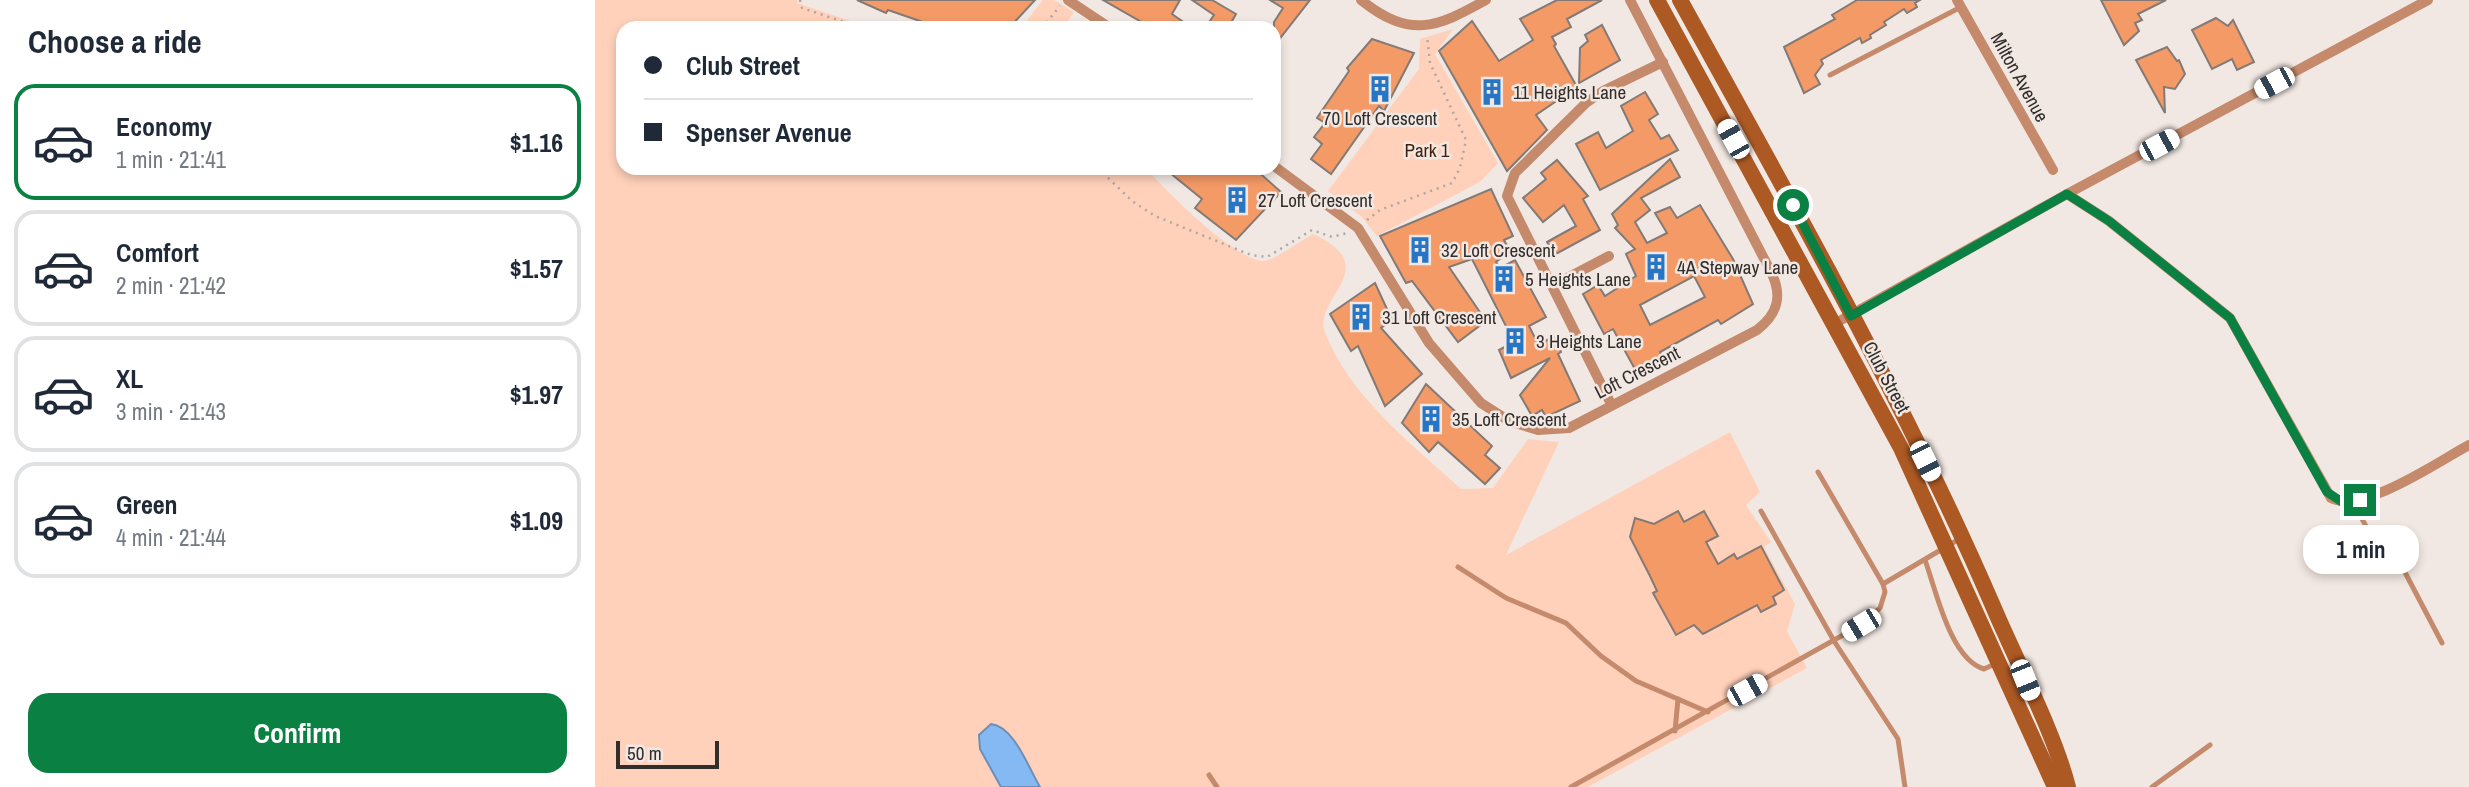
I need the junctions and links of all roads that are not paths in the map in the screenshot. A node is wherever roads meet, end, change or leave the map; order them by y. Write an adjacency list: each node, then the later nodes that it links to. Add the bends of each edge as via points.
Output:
1 (1066, 0): 9 (street)
2 (1361, 0): 3 (street, via 1397,24 1417,27 1451,19)
3 (1486, 0)
4 (1630, 0): 10 (street, Loft Crescent)
5 (1657, 0): 18 (main road, Club Street)
6 (1681, 0): 17 (main road, Club Street)
7 (2428, 0): 14 (street)
8 (1959, 3): 11 (lane); 12 (street, Milton Avenue)
9 (1099, 21)
10 (1663, 62): 16 (street, via 1586,103 1510,181 1511,209); 19 (street, Loft Crescent, via 1775,279 1778,304 1770,320 1757,330)
11 (1830, 75)
12 (2053, 170)
13 (1281, 171): 19 (street, Loft Crescent, via 1358,228 1429,342 1481,403 1509,421 1538,430 1569,428)
14 (2067, 194): 17 (street); 22 (street, via 2109,221 2230,318 2327,492 2335,500)
15 (1609, 256): 16 (street)
16 (1552, 286): 19 (street)
17 (1851, 316): 18 (street); 24 (main road, Club Street)
18 (1835, 324): 25 (main road, Club Street)
19 (1611, 404)
20 (2469, 445): 22 (street, via 2371,498)
21 (1818, 472): 28 (lane)
22 (2353, 502): 30 (lane, via 2368,530 2387,537)
23 (1761, 511): 29 (lane)
24 (1962, 537): 25 (lane); 43 (main road, Club Street)
25 (1947, 545): 26 (lane); 31 (main road, Club Street)
26 (1925, 560): 28 (lane); 31 (lane, via 1953,639 1968,661 1984,669)
27 (1458, 567): 32 (lane, via 1506,598 1559,619 1621,671)
28 (1883, 584): 29 (lane, via 1883,601 1874,615)
29 (1834, 641): 33 (lane); 41 (lane, via 1898,739)
30 (2442, 643)
31 (1999, 662): 42 (main road, Club Street)
32 (1678, 699): 33 (lane); 34 (lane)
33 (1708, 712): 34 (lane)
34 (1675, 731): 37 (lane)
35 (2210, 746): 44 (lane)
36 (1209, 775): 38 (lane)
37 (1588, 778): 39 (lane); 40 (lane)
38 (1217, 787)
39 (1571, 787)
40 (1581, 787)
41 (1905, 787)
42 (2055, 787)
43 (2068, 787)
44 (2152, 787)

